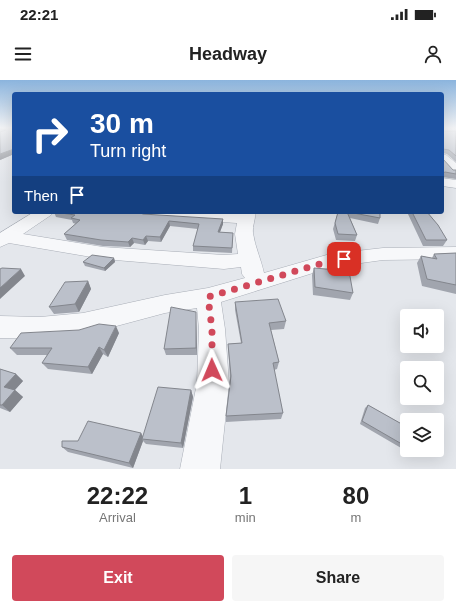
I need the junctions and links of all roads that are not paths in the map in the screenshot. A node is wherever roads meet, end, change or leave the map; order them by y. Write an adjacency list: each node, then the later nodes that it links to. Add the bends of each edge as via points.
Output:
1 (444, 159): 2 (street)
2 (456, 170)
3 (444, 182): 4 (street)
4 (456, 184)
5 (42, 214): 8 (street)
6 (196, 214): 7 (street)
7 (247, 216): 10 (street, via 244,232)
8 (3, 239): 10 (street, via 103,253 224,262)
9 (456, 253): 11 (street, via 383,254 338,260)
10 (251, 259): 11 (street)
11 (254, 283): 12 (street)
12 (208, 297): 13 (street, via 165,304 84,324 40,328); 14 (street, via 212,329 213,384)
13 (0, 327)
14 (200, 469)

